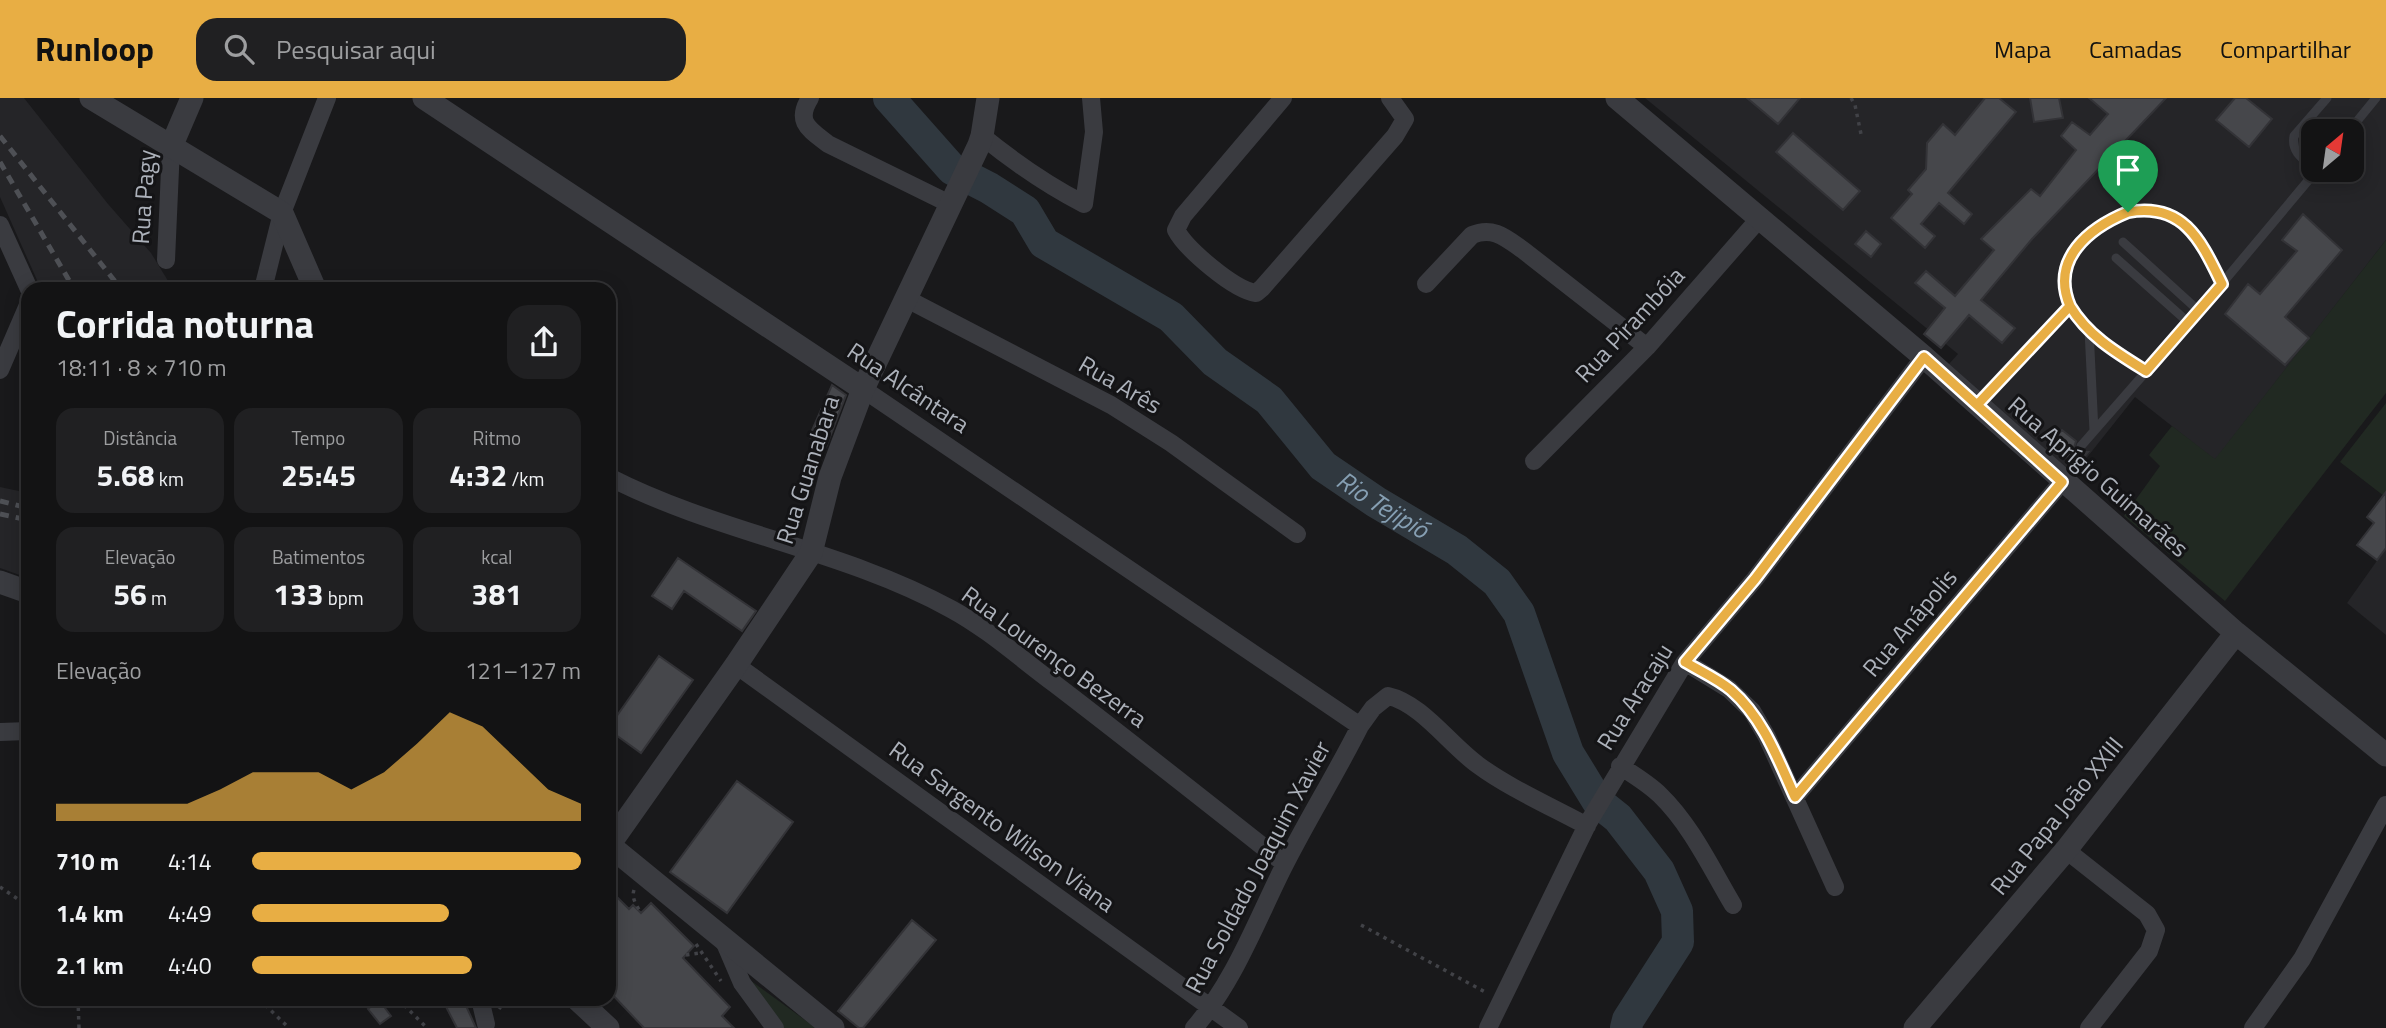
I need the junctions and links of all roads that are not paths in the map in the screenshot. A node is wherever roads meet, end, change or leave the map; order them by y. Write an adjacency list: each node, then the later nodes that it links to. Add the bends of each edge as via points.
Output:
1 (91, 98): 17 (street)
2 (192, 98): 17 (street, Rua Pagy)
3 (327, 98): 21 (street)
4 (424, 98): 42 (street, Rua Alcântara)
5 (810, 98): 20 (street, via 803,117 828,144)
6 (988, 98): 16 (street)
7 (1091, 98): 16 (street, via 1094,132 1084,204)
8 (1283, 98): 9 (street, via 1176,230 1192,250 1256,293 1395,136 1405,119)
9 (1390, 98)
10 (1617, 98): 22 (street, Rua Aprígio Guimarães)
11 (2327, 98): 13 (lane)
12 (2376, 98): 14 (lane)
13 (2309, 119)
14 (2359, 119)
15 (2301, 128): 18 (lane, via 2293,143)
16 (981, 140): 20 (street, Rua Guanabara)
17 (170, 147): 21 (street); 26 (street, Rua Pagy)
18 (2301, 157)
19 (2305, 182): 31 (lane)
20 (954, 201): 32 (street, Rua Guanabara)
21 (282, 213): 28 (street); 29 (street)
22 (1759, 219): 38 (street, Rua Pirambóia); 39 (street, Rua Aprígio Guimarães)
23 (0, 225): 27 (street)
24 (2123, 242): 34 (lane)
25 (2116, 258): 36 (lane)
26 (166, 260)
27 (26, 282)
28 (265, 282)
29 (312, 282)
30 (1426, 284): 38 (street, via 1472,235 1491,231 1523,250)
31 (2222, 284): 33 (lane, via 2187,226 2165,211 2146,209 2112,219 2074,249 2064,285); 34 (lane)
32 (907, 299): 42 (street, Rua Guanabara); 49 (street, Rua Arês, via 1111,405)
33 (2070, 306): 37 (lane); 43 (lane)
34 (2199, 311): 36 (lane)
35 (21, 320): 40 (street)
36 (2189, 323): 41 (lane)
37 (2089, 330): 41 (lane); 44 (lane)
38 (1647, 346): 46 (street, Rua Pirambóia)
39 (1924, 357): 43 (street, Rua Aprígio Guimarães); 54 (street, Rua Aracaju, via 1755,579)
40 (0, 370)
41 (2146, 371): 44 (lane)
42 (863, 389): 50 (street, Rua Guanabara, via 830,477); 56 (street, Rua Alcântara)
43 (1977, 405): 47 (street, Rua Aprígio Guimarães)
44 (2094, 431): 45 (lane)
45 (2081, 446)
46 (1534, 461)
47 (2061, 474): 53 (street, Rua Aprígio Guimarães); 61 (street, Rua Anápolis)
48 (616, 480): 50 (street, Rua Lourenço Bezerra)
49 (1297, 534)
50 (811, 553): 55 (street, Rua Guanabara); 67 (street, Rua Lourenço Bezerra, via 953,610)
51 (0, 582): 52 (street)
52 (21, 590)
53 (2236, 633): 59 (street, Rua Aprígio Guimarães); 65 (street, Rua Papa João XXIII)
54 (1685, 662): 60 (street, Rua Aracaju); 61 (street, via 1730,689 1752,711)
55 (736, 665): 64 (street, Rua Guanabara); 73 (street, Rua Sargento Wilson Viana)
56 (1360, 726): 63 (street, Rua Soldado Joaquim Xavier, via 1380,701 1396,698 1479,766); 67 (street, Rua Soldado Joaquim Xavier)
57 (21, 731): 58 (street)
58 (0, 732)
59 (2386, 755)
60 (1619, 768): 63 (street, Rua Aracaju); 69 (street, via 1660,794)
61 (1795, 797): 68 (street)
62 (2386, 805): 83 (street, via 2302,959)
63 (1588, 824): 80 (street, Rua Aracaju)
64 (616, 835)
65 (2066, 850): 81 (street, Rua Papa João XXIII); 82 (street, via 2147,914 2156,930 2149,951)
66 (616, 851): 70 (street)
67 (1285, 864): 73 (street, Rua Soldado Joaquim Xavier)
68 (1835, 887)
69 (1733, 905)
70 (724, 941): 76 (street, via 742,983); 77 (street)
71 (482, 1006): 74 (street)
72 (585, 1006): 75 (street)
73 (1211, 1008): 78 (street, Rua Soldado Joaquim Xavier); 79 (street, Rua Sargento Wilson Viana)
74 (486, 1024)
75 (608, 1028)
76 (775, 1028)
77 (833, 1028)
78 (1194, 1028)
79 (1238, 1028)
80 (1488, 1028)
81 (1915, 1028)
82 (2089, 1028)
83 (2253, 1028)

